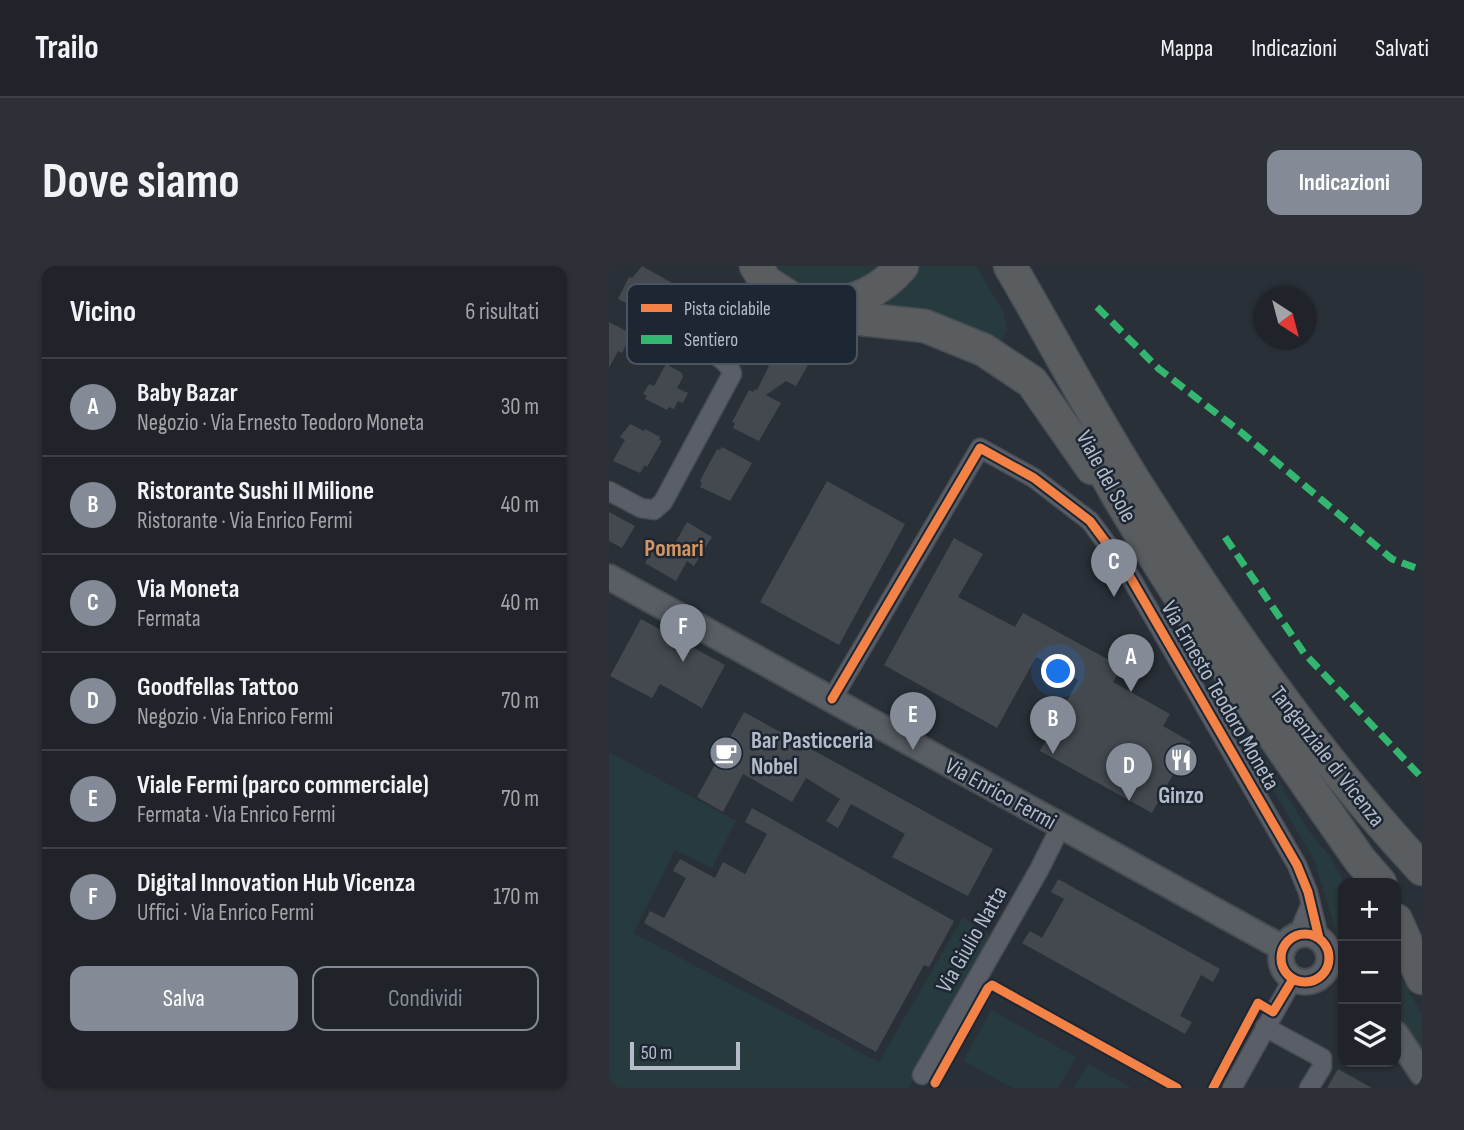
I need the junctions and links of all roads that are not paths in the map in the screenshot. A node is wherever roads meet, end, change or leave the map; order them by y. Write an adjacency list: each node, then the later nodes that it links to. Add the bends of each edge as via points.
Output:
1 (756, 266): 5 (highway)
2 (902, 266): 6 (highway)
3 (989, 266): 10 (highway, Viale del Sole)
4 (1010, 266): 12 (highway, Viale del Sole, via 1134,481)
5 (769, 284)
6 (857, 299)
7 (857, 318): 10 (highway, via 925,326 984,350 1032,382)
8 (726, 364): 9 (street, via 732,374 663,502 654,510 641,508)
9 (609, 491)
10 (1125, 511): 13 (highway, Viale del Sole)
11 (609, 577): 14 (street, Via Enrico Fermi)
12 (1239, 638): 16 (highway, via 1397,819); 17 (highway, Tangenziale di Vicenza, via 1307,733)
13 (1234, 680): 18 (highway); 19 (highway, Tangenziale di Vicenza, via 1367,834)
14 (832, 699): 15 (street, Via Enrico Fermi); 23 (street, Via Ernesto Teodoro Moneta, via 980,449 1034,478 1090,521 1125,568 1297,865 1310,905)
15 (1061, 826): 23 (street, Via Enrico Fermi); 30 (street, Via Giulio Natta)
16 (1422, 839)
17 (1422, 869)
18 (1371, 875)
19 (1422, 888)
20 (1401, 909): 22 (highway)
21 (1401, 931): 25 (highway)
22 (1422, 935)
23 (1300, 940): 24 (street, Via Ernesto Teodoro Moneta, via 1328,950); 26 (street, Via Ernesto Teodoro Moneta, via 1281,962)
24 (1335, 974): 26 (street, Via Ernesto Teodoro Moneta, via 1308,982)
25 (1422, 978)
26 (1293, 979): 27 (street)
27 (1265, 1027): 31 (street); 32 (street, via 1322,1058)
28 (1401, 1042): 29 (street)
29 (1422, 1073)
30 (922, 1075)
31 (1232, 1088)
32 (1309, 1088)

